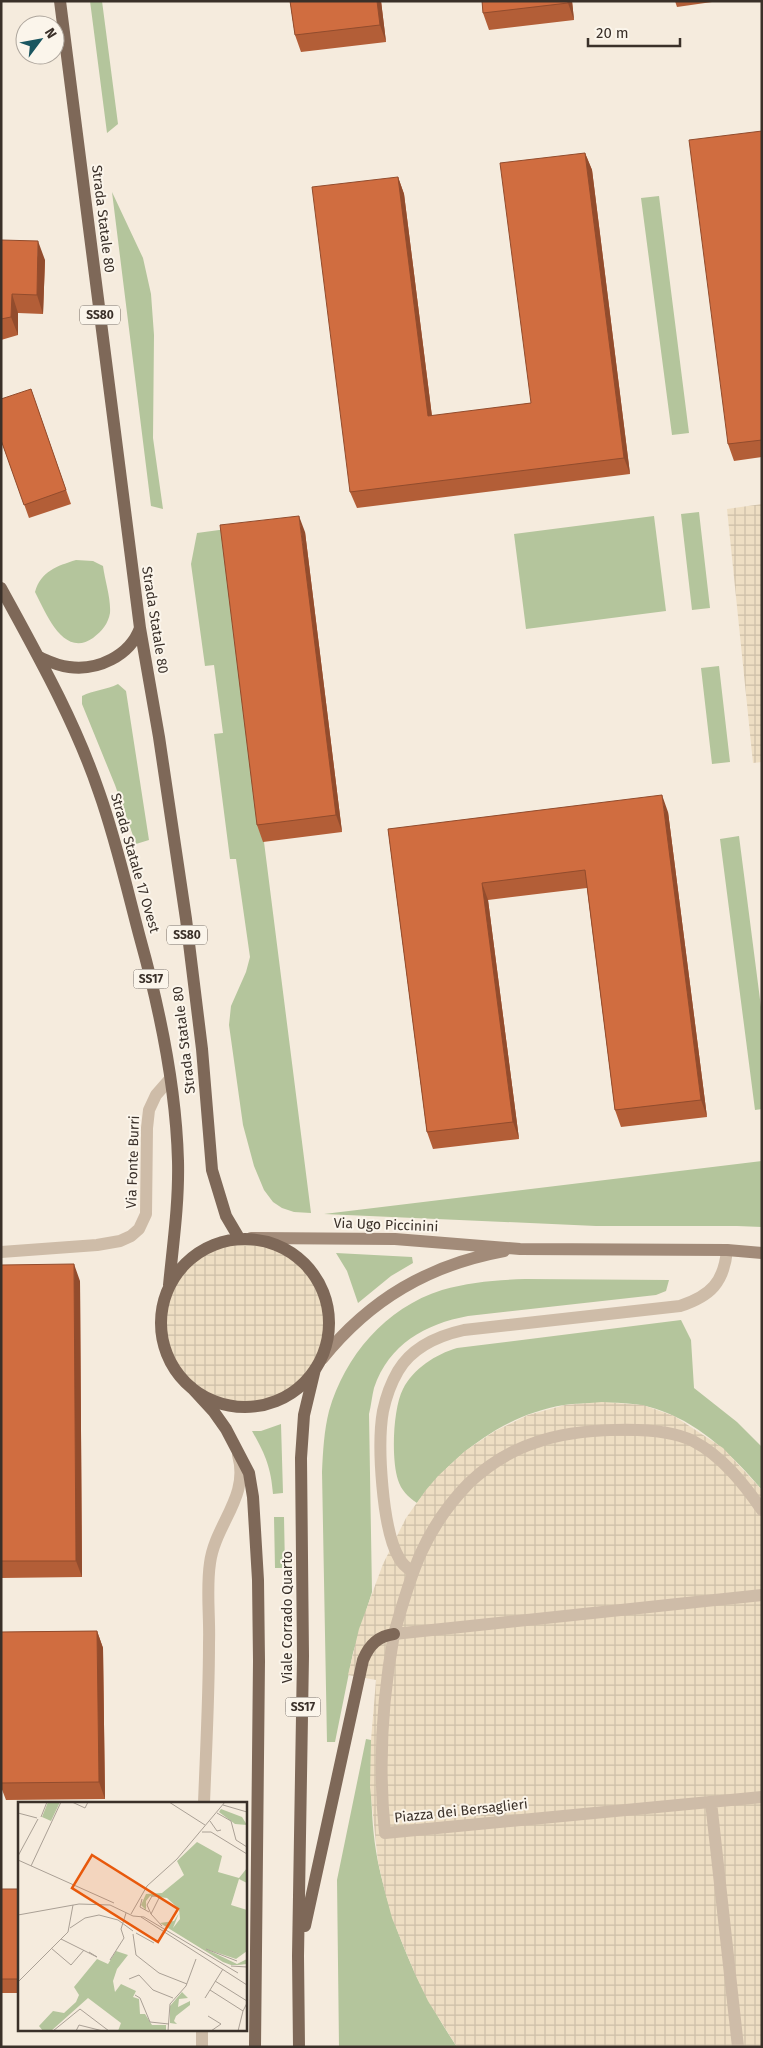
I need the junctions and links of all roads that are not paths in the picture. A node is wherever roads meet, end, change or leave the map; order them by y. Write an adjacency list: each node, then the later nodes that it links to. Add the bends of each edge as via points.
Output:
1 (60, 1): 3 (main road, Strada Statale 80 / SS80)
2 (1, 588): 4 (main road, Strada Statale 17 Ovest / SS17)
3 (140, 628): 4 (main road, via 126,649 100,665 67,667); 6 (main road, Strada Statale 80 / SS80, via 186,919 202,1049 212,1170 226,1216)
4 (39, 657): 5 (main road, Strada Statale 17 Ovest / SS17, via 85,756 114,838 154,988)
5 (170, 1079): 9 (street, Via Fonte Burri, via 156,1095 149,1110 145,1218 139,1229 127,1238 97,1245); 11 (main road, Strada Statale 17 Ovest / SS17, via 178,1180)
6 (245, 1238): 7 (main road, Via Ugo Piccinini, via 404,1239); 11 (main road, via 217,1243 198,1252 181,1267); 12 (main road, via 274,1243 294,1254 318,1280 327,1302 330,1325)
7 (520, 1248): 8 (main road, Via Ugo Piccinini); 12 (main road, Via Ugo Piccinini, via 465,1260 400,1288 335,1343)
8 (727, 1250): 10 (main road, Via Ugo Piccinini); 16 (street, via 723,1275 712,1289 680,1306 464,1330 432,1340 410,1356 392,1382 381,1429 388,1519 396,1552)
9 (1, 1252)
10 (762, 1252)
11 (169, 1286): 13 (main road, via 161,1315 164,1345 177,1372)
12 (319, 1364): 13 (main road, via 293,1393 263,1406 225,1405); 22 (main road, Viale Corrado Quarto / SS17, via 304,1415 301,1458 303,1656)
13 (190, 1387): 14 (main road, Viale Corrado Quarto, via 214,1412)
14 (232, 1439): 20 (street, Viale Corrado Quarto, via 240,1463 240,1485 232,1510 213,1546 209,1567); 25 (main road, Viale Corrado Quarto, via 250,1478 256,1538 259,1662)
15 (762, 1510): 16 (street, Piazza dei Bersaglieri, via 710,1452 679,1435 628,1430 557,1437 520,1448 491,1465 471,1482 439,1520)
16 (412, 1572): 18 (street, Piazza dei Bersaglieri)
17 (762, 1595): 18 (street)
18 (394, 1634): 21 (street, Piazza dei Bersaglieri, via 388,1664 380,1764 384,1834); 22 (main road, via 379,1638 369,1646 363,1660)
19 (762, 1796): 21 (street, Piazza dei Bersaglieri)
20 (204, 1802)
21 (711, 1802): 27 (street)
22 (298, 1956): 26 (main road, Viale Corrado Quarto / SS17)
23 (202, 2030): 24 (street)
24 (202, 2047)
25 (255, 2047)
26 (299, 2047)
27 (738, 2047)

